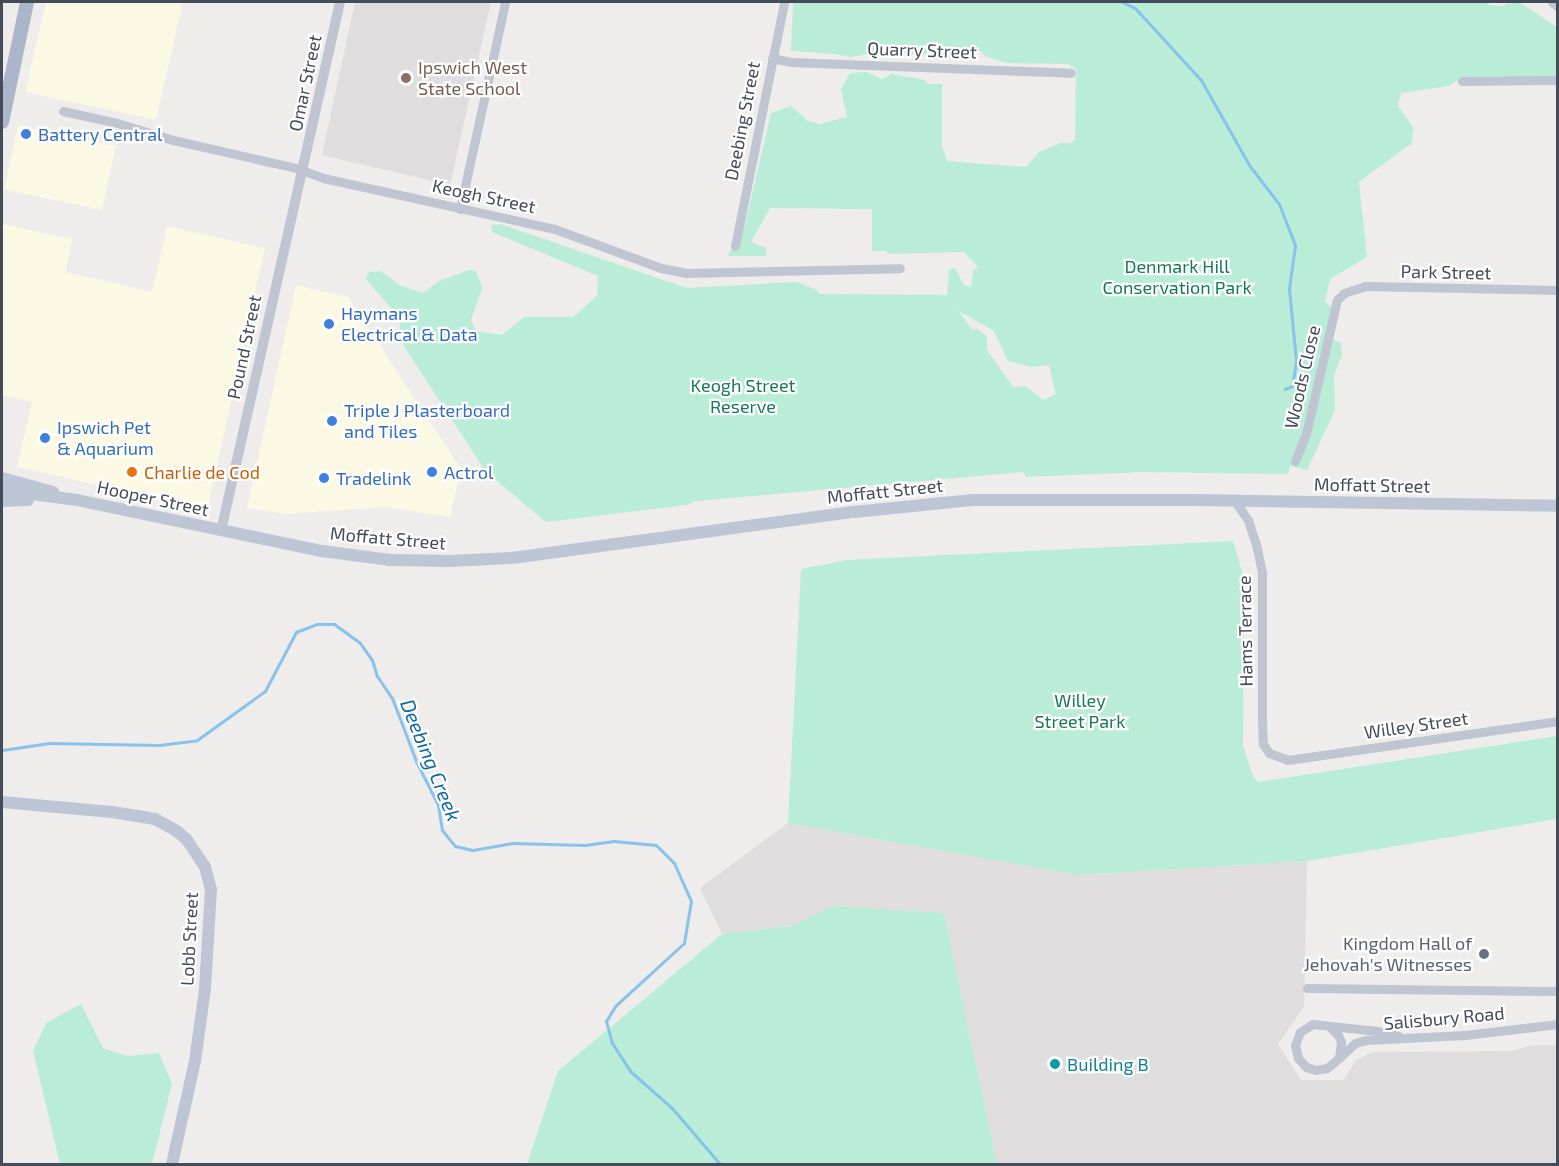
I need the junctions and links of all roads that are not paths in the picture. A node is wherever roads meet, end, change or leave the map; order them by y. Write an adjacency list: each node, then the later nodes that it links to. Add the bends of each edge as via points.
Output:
1 (27, 2): 11 (main road)
2 (339, 2): 14 (street, Omar Street)
3 (505, 2): 15 (street)
4 (784, 2): 7 (street, Deebing Street)
5 (1552, 2): 6 (street)
6 (1557, 7)
7 (772, 58): 8 (street, Quarry Street, via 791,62); 16 (street, Deebing Street)
8 (1071, 73)
9 (1557, 80): 10 (street)
10 (1462, 81)
11 (4, 101): 13 (main road)
12 (63, 111): 14 (street, Keogh Street)
13 (2, 122)
14 (302, 171): 15 (street, Keogh Street); 27 (street, Pound Street)
15 (460, 209): 17 (street, Keogh Street, via 555,228 661,268 687,273)
16 (735, 246)
17 (900, 268)
18 (1557, 290): 19 (street, Park Street, via 1365,286 1353,288)
19 (1337, 300): 20 (street, Woods Close, via 1306,434)
20 (1295, 461)
21 (2, 478): 23 (main road, Hooper Street)
22 (2, 490): 23 (main road, Hooper Street)
23 (77, 500): 24 (main road); 27 (main road, Hooper Street)
24 (2, 501)
25 (1235, 501): 26 (main road, Moffatt Street); 27 (main road, Moffatt Street, via 1018,498 914,504 512,558 451,561 390,560 334,553); 29 (street, Hams Terrace, via 1250,528 1262,573 1263,744)
26 (1557, 506)
27 (221, 531)
28 (1557, 721): 29 (street, Willey Street)
29 (1280, 759)
30 (2, 802): 37 (main road, Lobb Street, via 155,819 187,840 205,867 211,890 205,989 195,1061)
31 (1307, 988): 32 (street, Salisbury Road)
32 (1557, 991)
33 (1557, 1024): 35 (street, Salisbury Road, via 1465,1035)
34 (1329, 1026): 35 (street); 36 (street, via 1341,1042); 36 (street, via 1317,1023 1306,1027 1296,1038 1296,1052 1302,1063 1316,1070 1327,1068)
35 (1403, 1037): 36 (street, Salisbury Road, via 1360,1041)
36 (1339, 1058)
37 (172, 1164)

